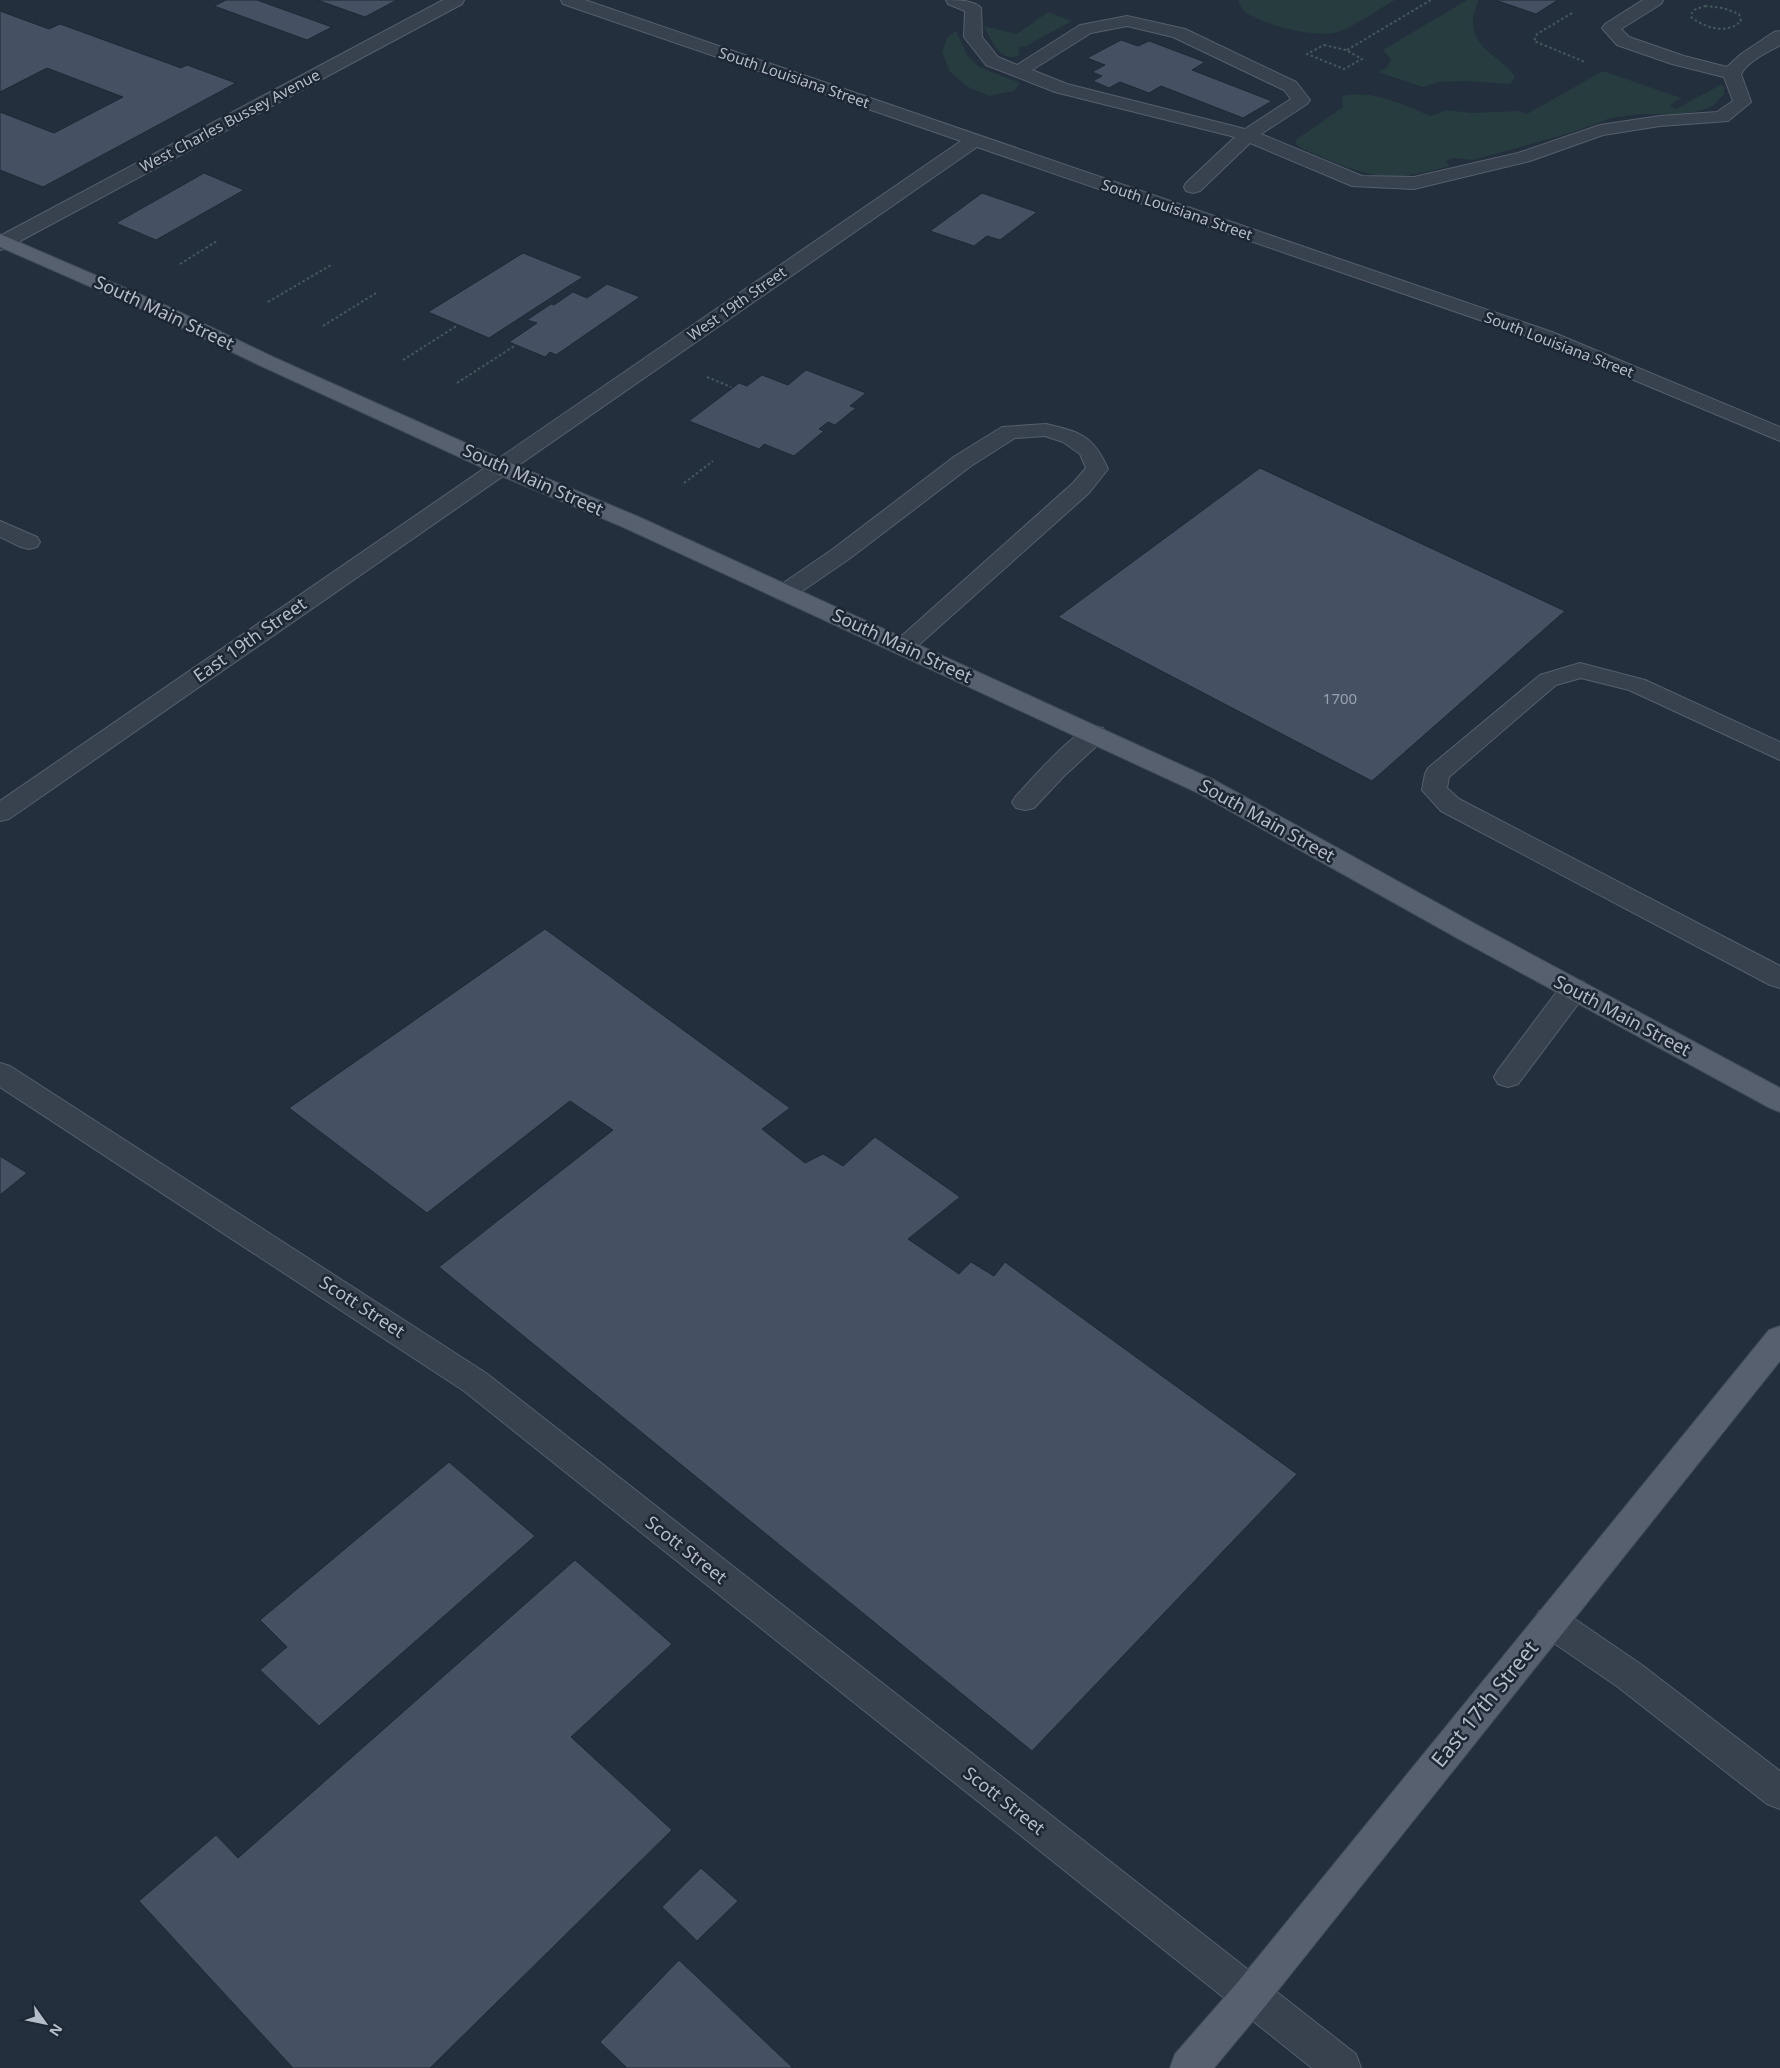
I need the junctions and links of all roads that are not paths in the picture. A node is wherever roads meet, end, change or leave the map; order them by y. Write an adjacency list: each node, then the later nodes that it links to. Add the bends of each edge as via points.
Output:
1 (456, 0): 11 (street, West Charles Bussey Avenue)
2 (569, 0): 9 (street, South Louisiana Street)
3 (954, 0): 6 (street, via 973,8 973,36 992,62)
4 (1655, 0): 7 (street, via 1611,28 1623,41)
5 (1779, 38): 7 (street)
6 (1019, 71): 8 (street, via 1061,88); 8 (street, via 1086,29 1127,21 1179,33 1290,86 1302,100)
7 (1720, 76): 8 (street, via 1742,102 1722,117 1660,121 1600,130 1524,158 1414,183 1359,182)
8 (1248, 135): 10 (street)
9 (974, 141): 12 (street, South Louisiana Street, via 1545,336); 13 (street, West 19th Street)
10 (1193, 187)
11 (1, 242): 13 (main road, South Main Street, via 162,311)
12 (1780, 435)
13 (500, 467): 16 (main road, South Main Street, via 631,522); 21 (street, East 19th Street)
14 (0, 528): 15 (street)
15 (29, 542)
16 (784, 593): 17 (main road, South Main Street); 17 (street, via 963,461 1010,432 1046,430 1071,438 1089,451 1097,469 1081,488)
17 (904, 646): 18 (main road, South Main Street)
18 (1094, 734): 20 (street); 23 (main road, South Main Street, via 1205,786)
19 (1780, 752): 22 (street, via 1637,685 1580,670 1548,680 1436,774 1434,790 1450,805)
20 (1025, 802)
21 (0, 812)
22 (1780, 978)
23 (1574, 989): 25 (street); 26 (main road, South Main Street)
24 (0, 1073): 30 (street, Scott Street, via 475,1382)
25 (1508, 1076)
26 (1780, 1101)
27 (1780, 1339): 28 (main road, East 17th Street)
28 (1551, 1622): 29 (street, via 1630,1676); 30 (main road, East 17th Street)
29 (1780, 1792)
30 (1250, 1996): 31 (main road, East 17th Street); 32 (street, Scott Street)
31 (1189, 2068)
32 (1342, 2068)

